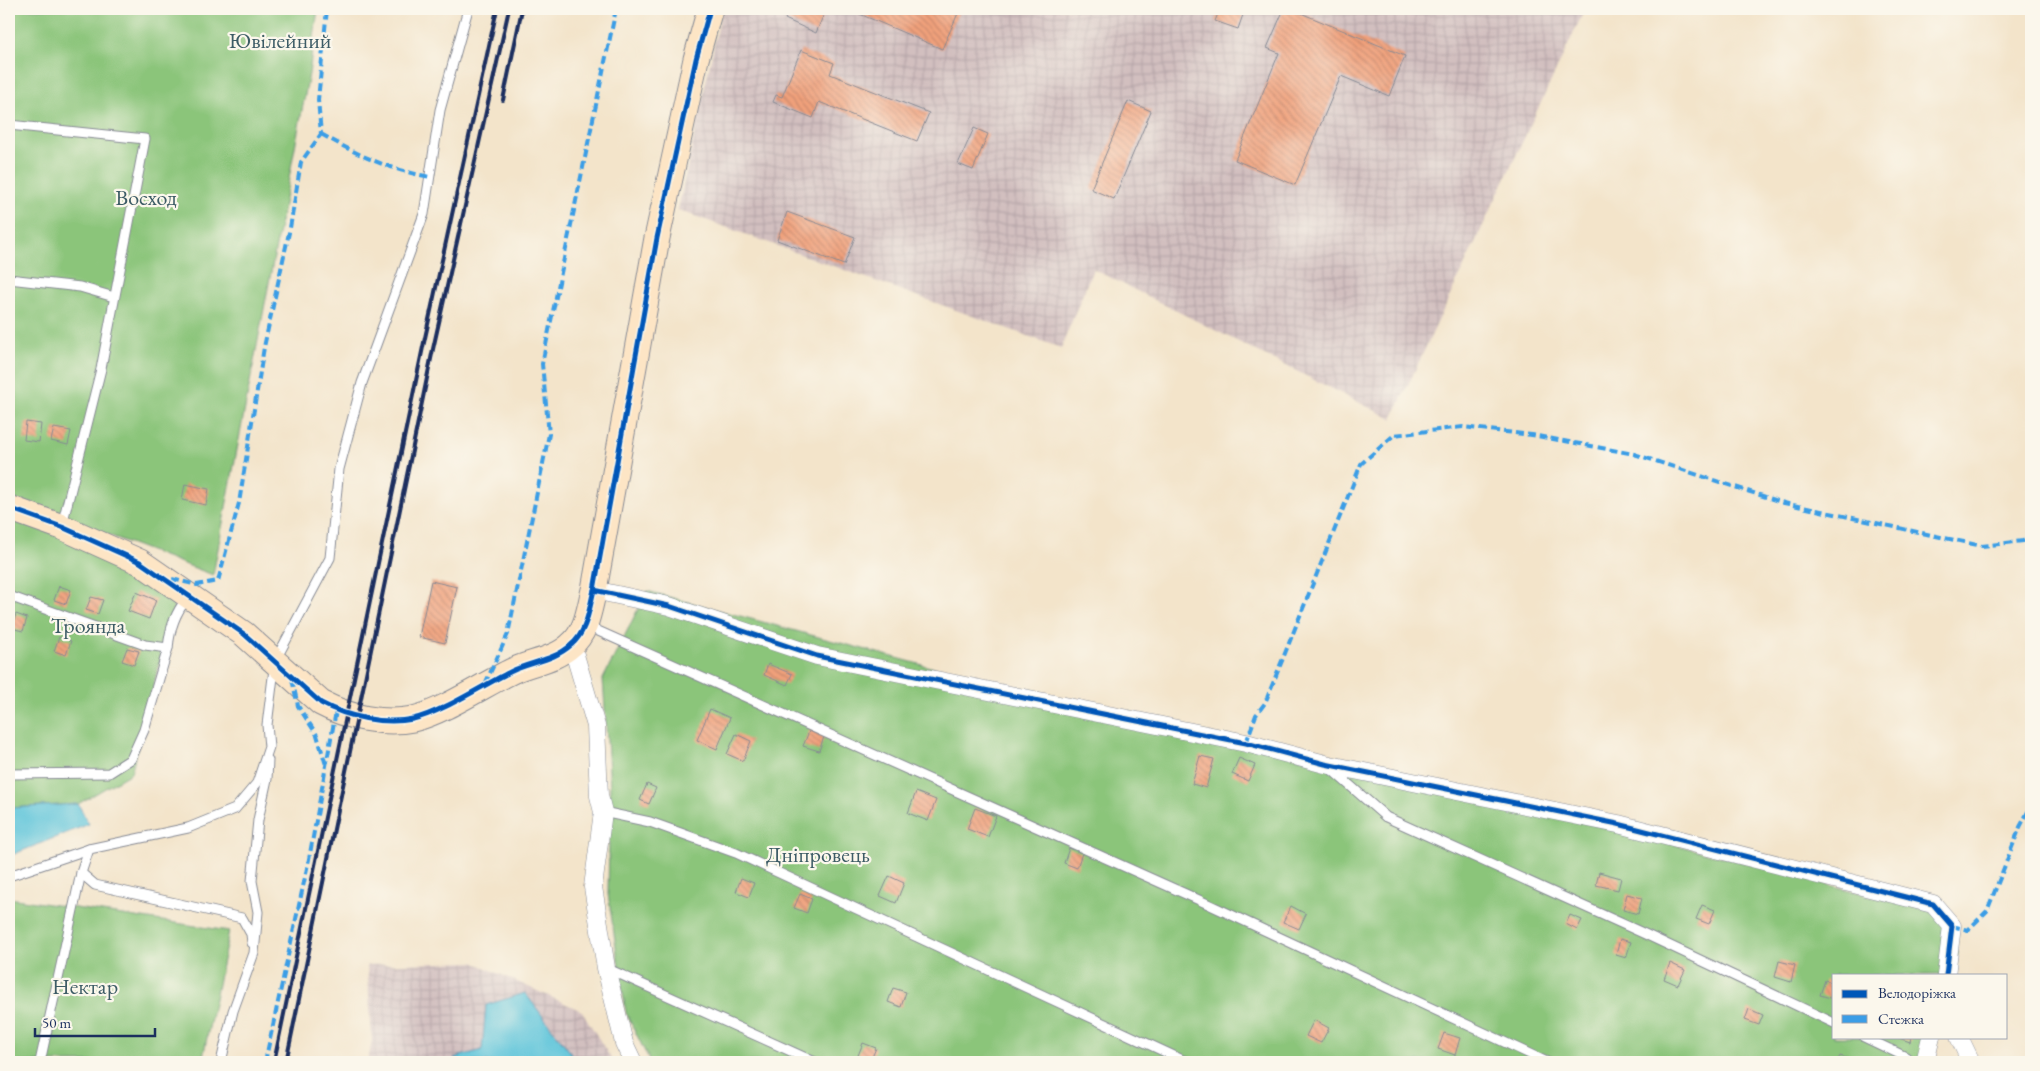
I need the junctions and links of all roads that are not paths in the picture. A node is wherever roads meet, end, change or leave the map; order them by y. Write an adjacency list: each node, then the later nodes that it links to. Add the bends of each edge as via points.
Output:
1 (468, 9): 13 (lane, via 440,110 424,214 362,383 339,470 330,558)
2 (710, 9): 8 (street, via 657,238)
3 (9, 125): 5 (lane, via 145,139)
4 (9, 279): 5 (lane, via 80,287)
5 (114, 297): 7 (lane, via 101,369)
6 (9, 508): 7 (street)
7 (62, 527): 9 (street, via 140,562)
8 (594, 590): 11 (street); 15 (street, via 669,606 817,656 1246,743)
9 (189, 595): 12 (lane, via 170,628); 13 (street, via 244,634)
10 (9, 596): 12 (lane, via 145,645)
11 (579, 635): 13 (street, via 558,654 515,669 437,709 414,718 394,720 336,712 307,692); 17 (street, via 596,726 599,796); 33 (lane, via 1208,904)
12 (168, 648): 16 (lane, via 144,730 131,759 109,773)
13 (275, 661): 14 (lane, via 267,724)
14 (269, 747): 18 (lane, via 257,783 235,809 188,828); 21 (lane, via 252,880 258,912)
15 (1325, 764): 23 (street, via 1618,824 1933,904 1952,926); 24 (lane, via 1386,817)
16 (9, 774)
17 (603, 812): 22 (street, via 593,887); 32 (lane, via 650,822 736,853)
18 (89, 849): 19 (lane); 20 (lane)
19 (81, 873): 21 (lane, via 95,885 242,918 251,934); 28 (lane)
20 (9, 876)
21 (254, 953): 29 (lane, via 233,1011)
22 (606, 968): 30 (street, via 624,1043); 31 (lane)
23 (1946, 974)
24 (1832, 1022)
25 (1866, 1038): 34 (lane)
26 (1931, 1038): 35 (street)
27 (1959, 1038): 36 (street)
28 (40, 1062)
29 (221, 1062)
30 (633, 1062)
31 (816, 1062)
32 (1187, 1062)
33 (1547, 1062)
34 (1909, 1062)
35 (1925, 1062)
36 (1971, 1062)

